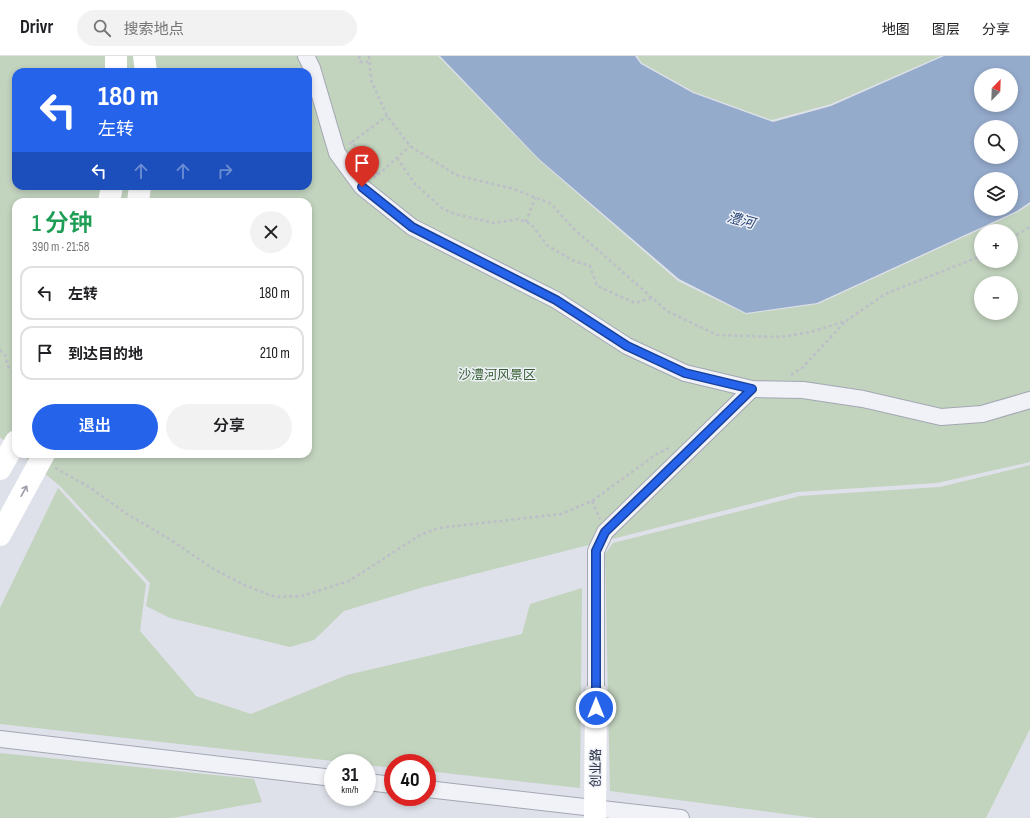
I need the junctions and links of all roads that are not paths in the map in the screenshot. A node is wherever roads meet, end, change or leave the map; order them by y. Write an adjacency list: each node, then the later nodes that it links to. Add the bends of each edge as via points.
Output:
1 (116, 56): 4 (main road)
2 (144, 56): 5 (main road)
3 (306, 56): 6 (street, via 312,68 337,153 362,187 412,227 556,300 627,346 685,373)
4 (116, 68)
5 (146, 68)
6 (752, 389): 7 (street, via 803,390 863,399 941,417 982,414); 12 (street, via 605,532 596,551)
7 (1030, 400)
8 (12, 448): 10 (main road)
9 (42, 458): 11 (main road, one-way to 9)
10 (0, 469)
11 (3, 530)
12 (596, 693): 16 (main road, 创业路)
13 (0, 740): 14 (street)
14 (324, 777)
15 (436, 790): 16 (street)
16 (595, 813): 17 (street)
17 (681, 818)

